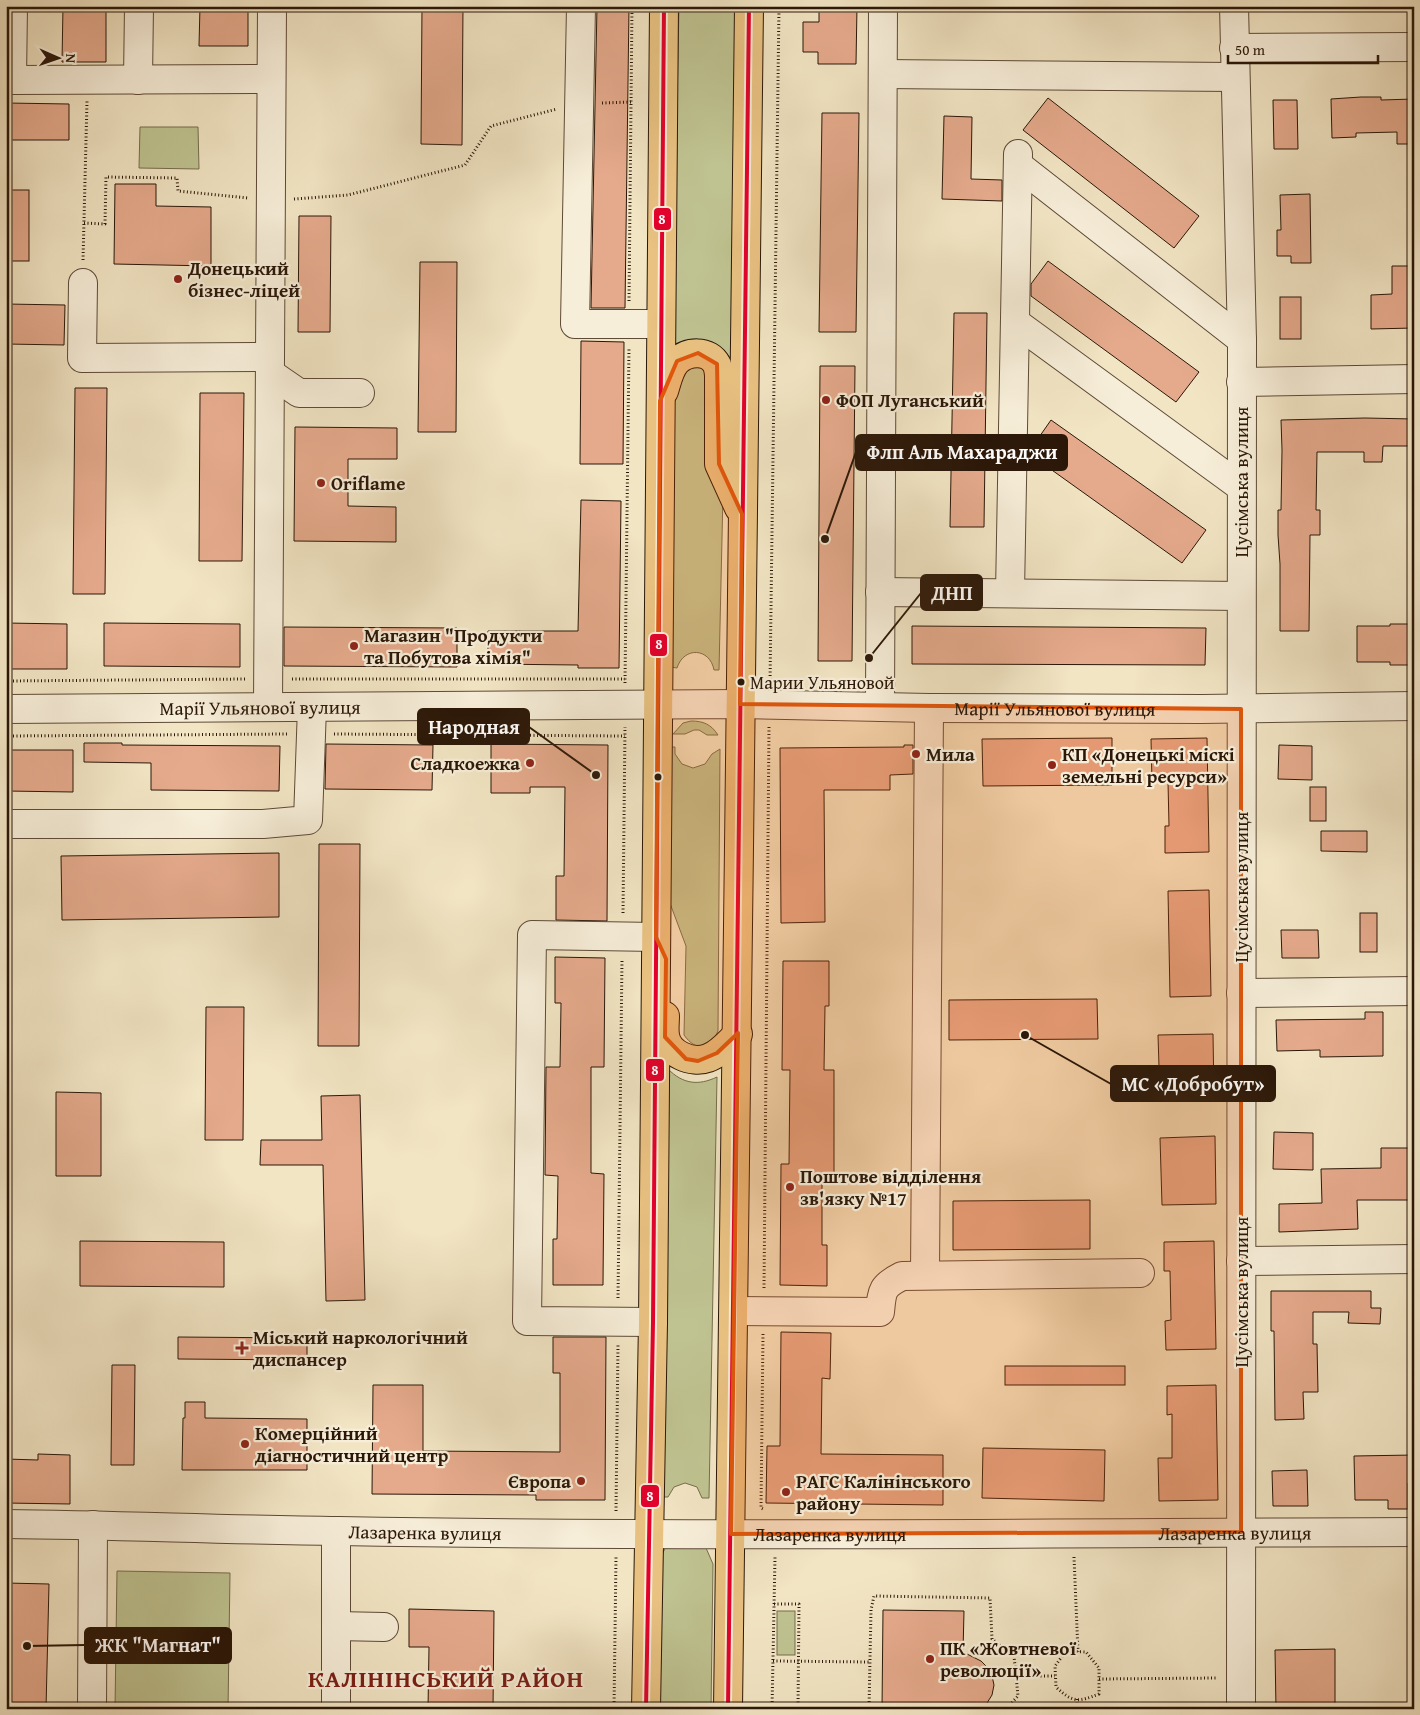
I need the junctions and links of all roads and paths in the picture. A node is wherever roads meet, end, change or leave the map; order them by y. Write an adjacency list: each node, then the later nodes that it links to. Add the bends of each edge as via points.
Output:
1 (13, 6): 16 (street, via 12,80)
2 (139, 6): 17 (street)
3 (272, 6): 15 (street)
4 (581, 6): 20 (street)
5 (632, 6): 19 (path)
6 (664, 6): 26 (main road)
7 (748, 6): 34 (main road)
8 (779, 6): 43 (path)
9 (883, 6): 13 (street)
10 (1234, 6): 11 (street, Цусімська вулиця)
11 (1234, 48): 12 (street); 14 (street, Цусімська вулиця)
12 (1414, 48)
13 (883, 74): 14 (street); 35 (street)
14 (1235, 77): 27 (street, Цусімська вулиця)
15 (272, 79): 17 (street); 21 (street)
16 (87, 80): 17 (street); 22 (path)
17 (138, 80)
18 (615, 102): 19 (path)
19 (631, 102): 25 (path)
20 (579, 103): 21 (path, via 491,126 465,165 348,195); 25 (street, via 575,324)
21 (271, 200): 22 (path, via 178,191 177,178 106,177 104,224); 28 (street)
22 (84, 223): 23 (path)
23 (83, 283): 28 (street, via 82,358)
24 (1015, 322): 27 (street, via 1018,159); 33 (street); 36 (street)
25 (629, 323): 26 (street); 40 (path)
26 (661, 324): 32 (main road)
27 (1242, 340): 30 (street, Цусімська вулиця)
28 (270, 365): 31 (street, via 299,393); 38 (street)
29 (1414, 379): 30 (street)
30 (1241, 382): 33 (street, Цусімська вулиця)
31 (360, 393)
32 (660, 401): 34 (main road, via 678,361 698,352 717,364 719,464); 42 (main road)
33 (1241, 487): 37 (street, Цусімська вулиця)
34 (742, 514): 41 (main road)
35 (880, 592): 36 (street); 46 (street)
36 (1010, 593): 37 (street)
37 (1241, 596): 50 (street, Цусімська вулиця)
38 (268, 679): 39 (path); 40 (path); 47 (street)
39 (6, 682)
40 (625, 692): 42 (street, Марії Ульянової вулиця); 45 (street, Марії Ульянової вулиця); 52 (path)
41 (740, 704): 42 (street, Марії Ульянової вулиця); 43 (street, Марії Ульянової вулиця); 56 (main road)
42 (658, 705): 53 (main road)
43 (770, 705): 46 (street, Марії Ульянової вулиця); 62 (path)
44 (1414, 706): 50 (street, Марії Ульянової вулиця)
45 (312, 707): 47 (street, Марії Ульянової вулиця); 51 (street, via 308,820 263,824)
46 (880, 707): 48 (street, Марії Ульянової вулиця)
47 (268, 708): 49 (street, Марії Ульянової вулиця)
48 (929, 708): 50 (street, Марії Ульянової вулиця); 60 (street)
49 (6, 709)
50 (1241, 709): 55 (street, Цусімська вулиця)
51 (6, 824)
52 (622, 936): 53 (street); 63 (path); 63 (street, via 532,935 526,1321)
53 (656, 936): 56 (main road, via 666,959 665,1037 670,1046 686,1059 698,1060 717,1053); 64 (main road)
54 (1414, 991): 55 (street)
55 (1241, 993): 58 (street, Цусімська вулиця)
56 (738, 1034): 61 (main road)
57 (1414, 1259): 58 (street)
58 (1241, 1261): 68 (street, Цусімська вулиця)
59 (1140, 1273): 60 (street)
60 (925, 1275): 62 (street, via 902,1276 888,1283 881,1293 880,1312)
61 (735, 1310): 62 (street); 73 (main road)
62 (763, 1311): 74 (path, via 761,1508 776,1515)
63 (618, 1321): 64 (street); 71 (path)
64 (653, 1322): 72 (main road)
65 (6, 1524): 66 (street, Лазаренка вулиця)
66 (92, 1524): 67 (street, Лазаренка вулиця); 89 (street)
67 (336, 1531): 71 (street, Лазаренка вулиця); 76 (street)
68 (1241, 1532): 69 (street, Лазаренка вулиця); 70 (street, Лазаренка вулиця); 84 (street, Цусімська вулиця)
69 (1414, 1532)
70 (1074, 1533): 74 (street, Лазаренка вулиця); 78 (path)
71 (616, 1534): 72 (street, Лазаренка вулиця); 91 (path)
72 (648, 1534): 73 (street, Лазаренка вулиця); 92 (main road)
73 (731, 1534): 74 (street, Лазаренка вулиця); 93 (main road)
74 (775, 1534): 75 (path)
75 (774, 1604): 79 (path); 80 (path, via 799,1604)
76 (336, 1626): 77 (street); 90 (street)
77 (384, 1627)
78 (1078, 1652): 83 (path, via 1066,1652 1055,1666); 85 (path, via 1086,1652 1099,1668)
79 (773, 1660): 80 (path); 87 (path)
80 (798, 1661): 81 (path); 88 (path)
81 (870, 1662): 82 (path, via 874,1596 990,1598 992,1639 1014,1656); 95 (path)
82 (1016, 1676): 83 (path); 96 (path, via 1018,1696)
83 (1055, 1676): 86 (path, via 1056,1688 1068,1698)
84 (1241, 1678): 85 (path); 98 (street, Цусімська вулиця)
85 (1099, 1679): 86 (path, via 1099,1694 1084,1700)
86 (1077, 1699): 97 (path)
87 (772, 1708): 88 (path)
88 (798, 1708): 94 (path)
89 (92, 1709)
90 (336, 1709)
91 (614, 1709)
92 (646, 1709)
93 (728, 1709)
94 (834, 1709)
95 (869, 1709)
96 (1006, 1709)
97 (1077, 1709)
98 (1241, 1709)

